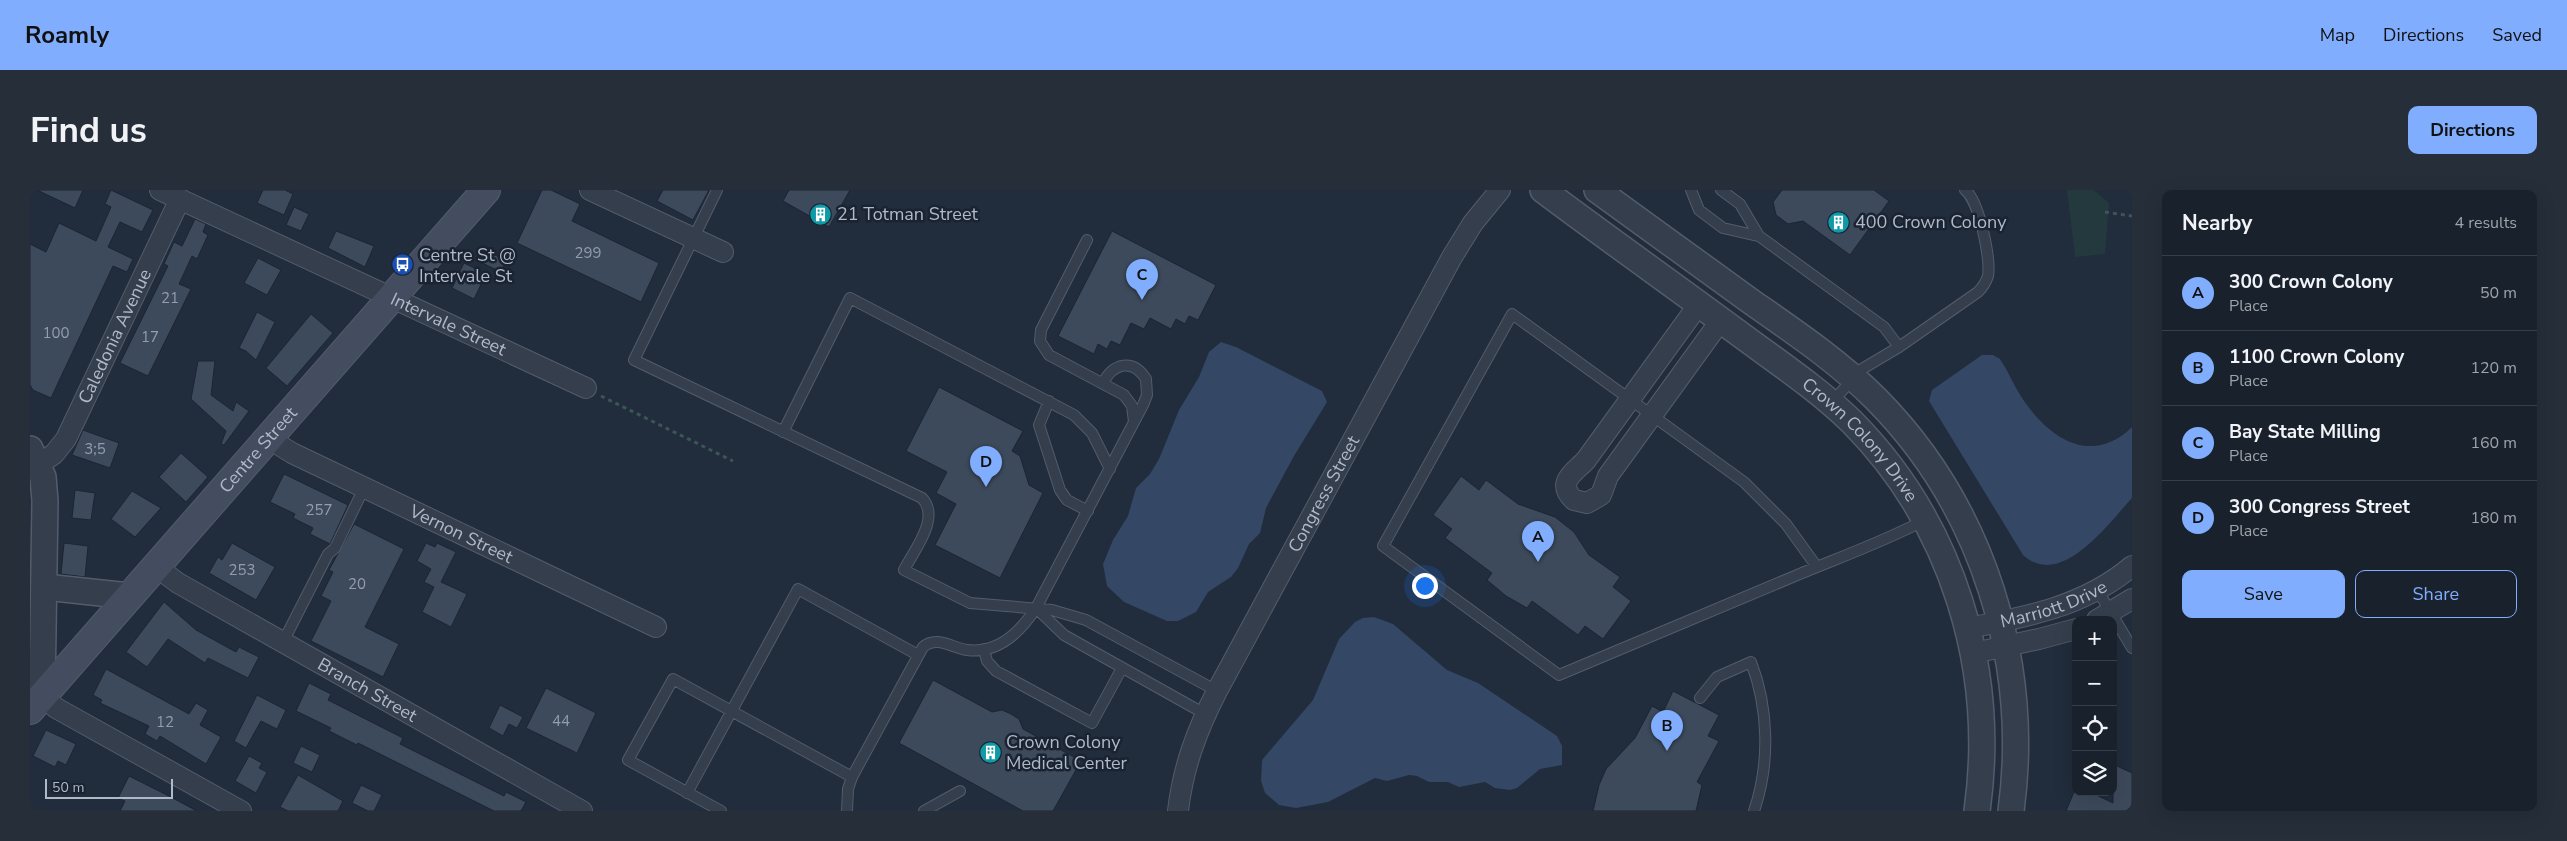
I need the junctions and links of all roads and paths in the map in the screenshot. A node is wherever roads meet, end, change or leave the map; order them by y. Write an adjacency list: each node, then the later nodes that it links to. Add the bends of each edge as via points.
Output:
1 (160, 190): 11 (street, Intervale Street)
2 (486, 190): 18 (main road, Centre Street)
3 (590, 190): 15 (street)
4 (717, 190): 15 (lane)
5 (1500, 190): 61 (street, Congress Street, via 1459,244)
6 (1543, 190): 19 (street, Crown Colony Drive)
7 (1597, 190): 22 (street, Crown Colony Drive, via 1815,346)
8 (1691, 190): 14 (lane, via 1699,210 1723,228)
9 (1721, 190): 14 (lane, via 1740,204)
10 (1965, 190): 21 (lane, via 1974,200 1978,212 1987,262 1986,280 1978,292)
11 (180, 200): 18 (street, Intervale Street); 32 (street, Caledonia Avenue, via 66,439 54,454)
12 (2105, 212): 13 (path)
13 (2132, 216)
14 (1759, 236): 21 (lane, via 1884,327)
15 (693, 238): 17 (street); 30 (lane, via 634,360)
16 (1087, 240): 23 (lane, via 1039,338 1049,355)
17 (723, 252)
18 (391, 297): 24 (street, Intervale Street); 31 (main road, Centre Street)
19 (1699, 304): 20 (street, Crown Colony Drive); 25 (street)
20 (1721, 320): 27 (street, Crown Colony Drive); 28 (street)
21 (1899, 347): 22 (lane, via 1865,366)
22 (1853, 378): 27 (lane); 49 (street, Crown Colony Drive, via 1909,436 1948,493 1979,555)
23 (1103, 383): 29 (lane, via 1130,402 1134,415); 29 (lane, via 1114,368 1124,366 1137,368 1146,379 1147,395)
24 (586, 388): 33 (path)
25 (1631, 399): 28 (lane); 35 (street, via 1586,460); 42 (lane, via 1512,314 1383,546 1559,674)
26 (1049, 401): 30 (lane, via 850,298); 34 (lane, via 1085,424); 38 (lane, via 1040,425 1060,490 1067,500)
27 (1831, 403): 39 (street, Crown Colony Drive, via 1883,457)
28 (1652, 415): 37 (street, via 1608,476); 42 (lane, via 1754,490 1793,531)
29 (1132, 428): 34 (lane)
30 (783, 432): 47 (lane, via 880,476 924,500 929,520 904,570 970,603)
31 (268, 438): 36 (street, Vernon Street, via 292,454); 40 (main road, Centre Street)
32 (34, 457): 43 (street, via 43,477 45,501)
33 (733, 461)
34 (1110, 469): 38 (lane)
35 (1575, 469): 37 (street, via 1584,466 1596,470 1602,477); 37 (street, via 1567,483 1568,492 1574,500 1591,503)
36 (364, 488): 50 (street, Vernon Street); 54 (lane)
37 (1604, 489)
38 (1088, 511): 47 (lane)
39 (1925, 520): 42 (lane); 51 (street, Crown Colony Drive, via 1948,568)
40 (155, 566): 45 (main road, Centre Street); 54 (street, Branch Street, via 178,583)
41 (2132, 566): 44 (street, Marriott Drive)
42 (1817, 567)
43 (37, 586): 45 (street); 63 (street)
44 (2098, 591): 48 (lane); 49 (street, Marriott Drive, via 2060,607)
45 (130, 596): 63 (main road, Centre Street)
46 (2132, 599): 48 (street, Marriott Drive)
47 (1036, 608): 57 (lane, via 1006,641); 60 (lane, via 1064,635); 61 (lane, via 1064,612 1086,620)
48 (2103, 616)
49 (2001, 622): 51 (street, Marriott Drive); 55 (street, Crown Colony Drive)
50 (656, 627)
51 (1968, 628): 58 (street, Crown Colony Drive)
52 (2072, 630): 55 (street, Marriott Drive)
53 (2117, 631): 56 (lane)
54 (283, 642): 70 (street, Branch Street)
55 (2007, 647): 58 (street, Marriott Drive); 77 (street, Crown Colony Drive, via 2016,736)
56 (2132, 648)
57 (984, 649): 59 (lane, via 969,650 934,642 926,645); 60 (lane, via 987,661 996,671 1092,723)
58 (1974, 653): 76 (street, Crown Colony Drive, via 1982,736)
59 (918, 655): 64 (lane, via 798,589); 66 (lane)
60 (1122, 668): 65 (lane)
61 (1217, 691): 65 (street, Congress Street)
62 (1700, 698): 75 (lane, via 1717,677 1752,662 1763,706 1765,739 1764,767)
63 (36, 702): 69 (street, via 61,710)
64 (732, 711): 66 (lane); 68 (lane); 68 (lane, via 673,679 628,760)
65 (1206, 714): 74 (street, Congress Street, via 1189,754)
66 (852, 777): 72 (lane)
67 (960, 791): 73 (lane)
68 (687, 792): 71 (lane)
69 (241, 811)
70 (582, 811)
71 (721, 811)
72 (847, 811)
73 (924, 811)
74 (1178, 811)
75 (1754, 811)
76 (1977, 811)
77 (2011, 811)

